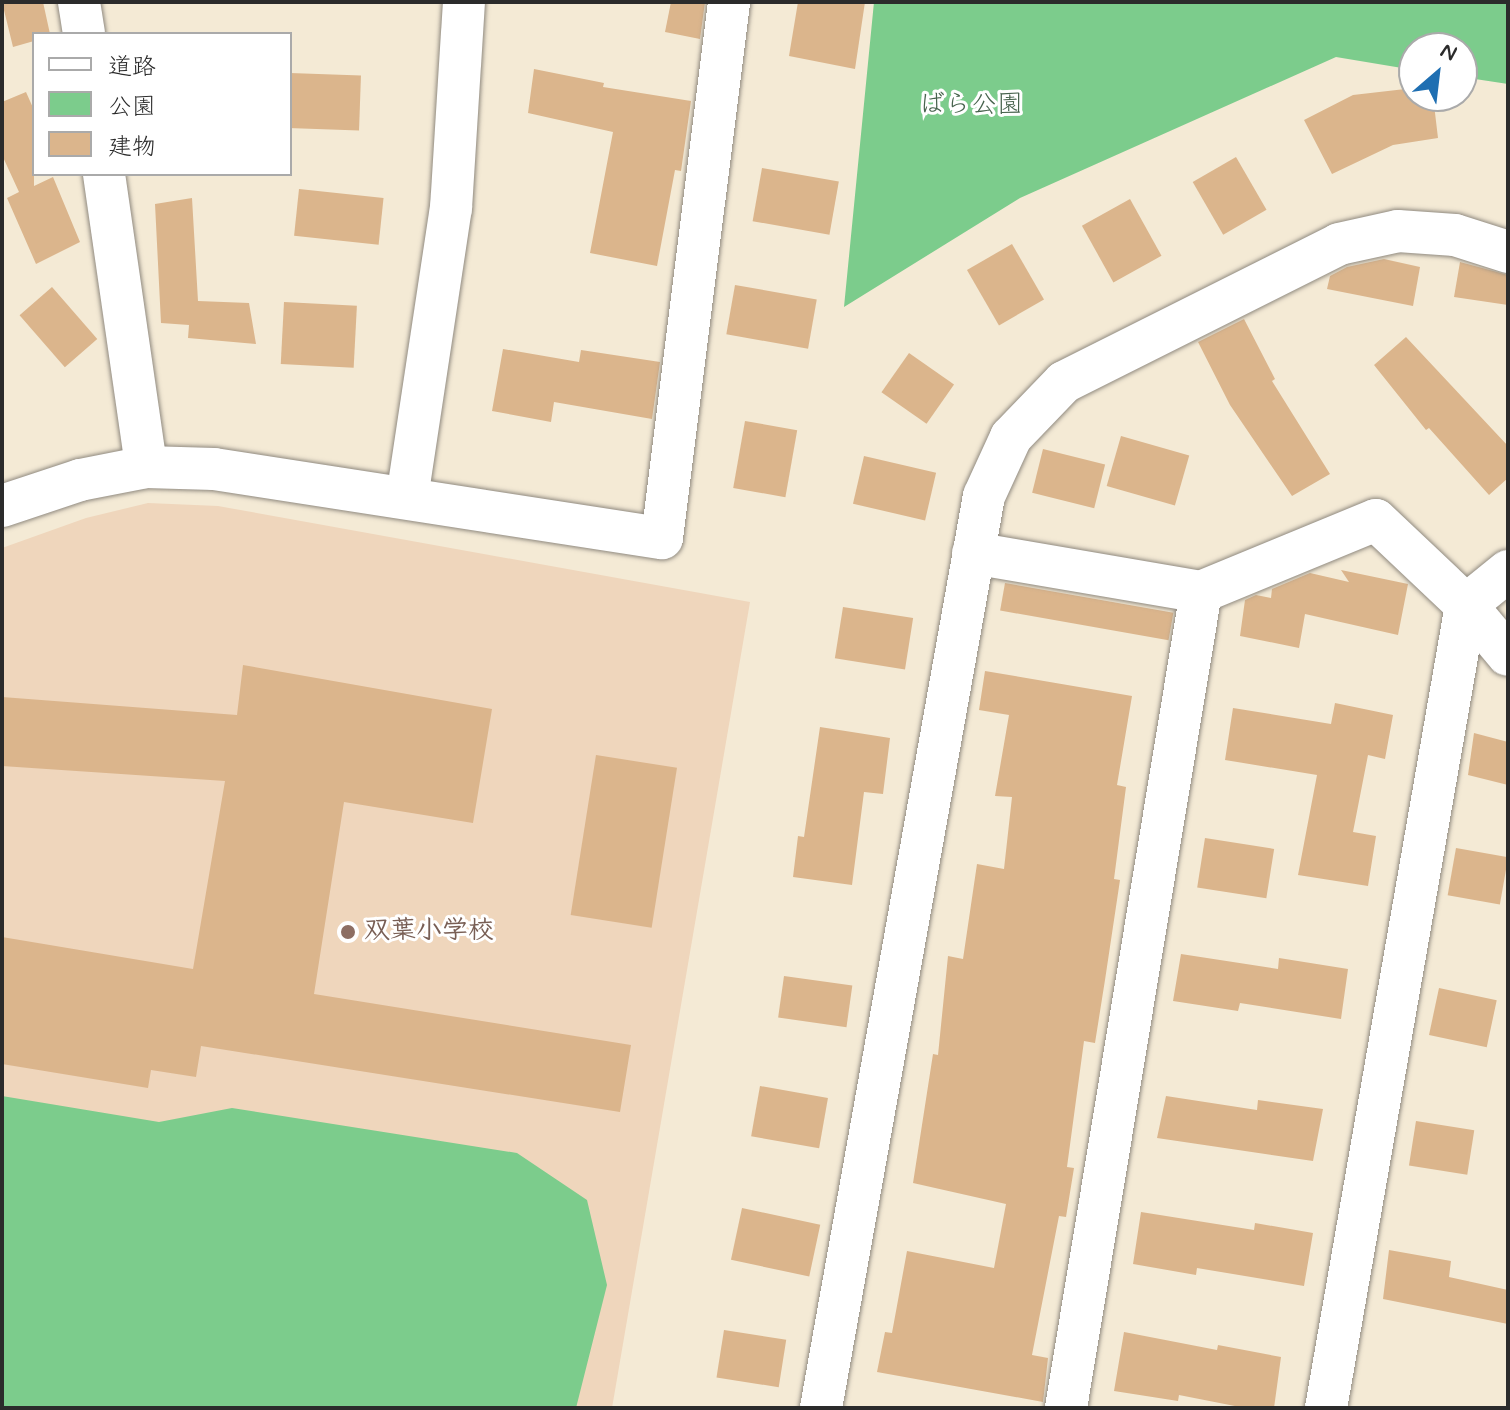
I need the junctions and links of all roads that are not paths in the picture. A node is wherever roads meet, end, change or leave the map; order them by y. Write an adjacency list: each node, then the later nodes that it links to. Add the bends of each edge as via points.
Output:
1 (79, 2): 4 (street)
2 (464, 2): 8 (street, via 451,208)
3 (729, 2): 8 (street, via 662,538)
4 (84, 32)
5 (104, 176): 7 (street)
6 (1508, 252): 10 (street, via 1455,235 1398,231 1339,244 1064,382 1011,437 984,496)
7 (146, 467): 8 (street, via 214,469); 9 (street, via 80,480)
8 (407, 498)
9 (2, 506)
10 (973, 553): 12 (street); 15 (street)
11 (1508, 571): 13 (street)
12 (1201, 592): 13 (street, via 1376,520); 16 (street)
13 (1466, 605): 14 (street); 17 (street)
14 (1508, 655)
15 (821, 1408)
16 (1066, 1408)
17 (1326, 1408)

